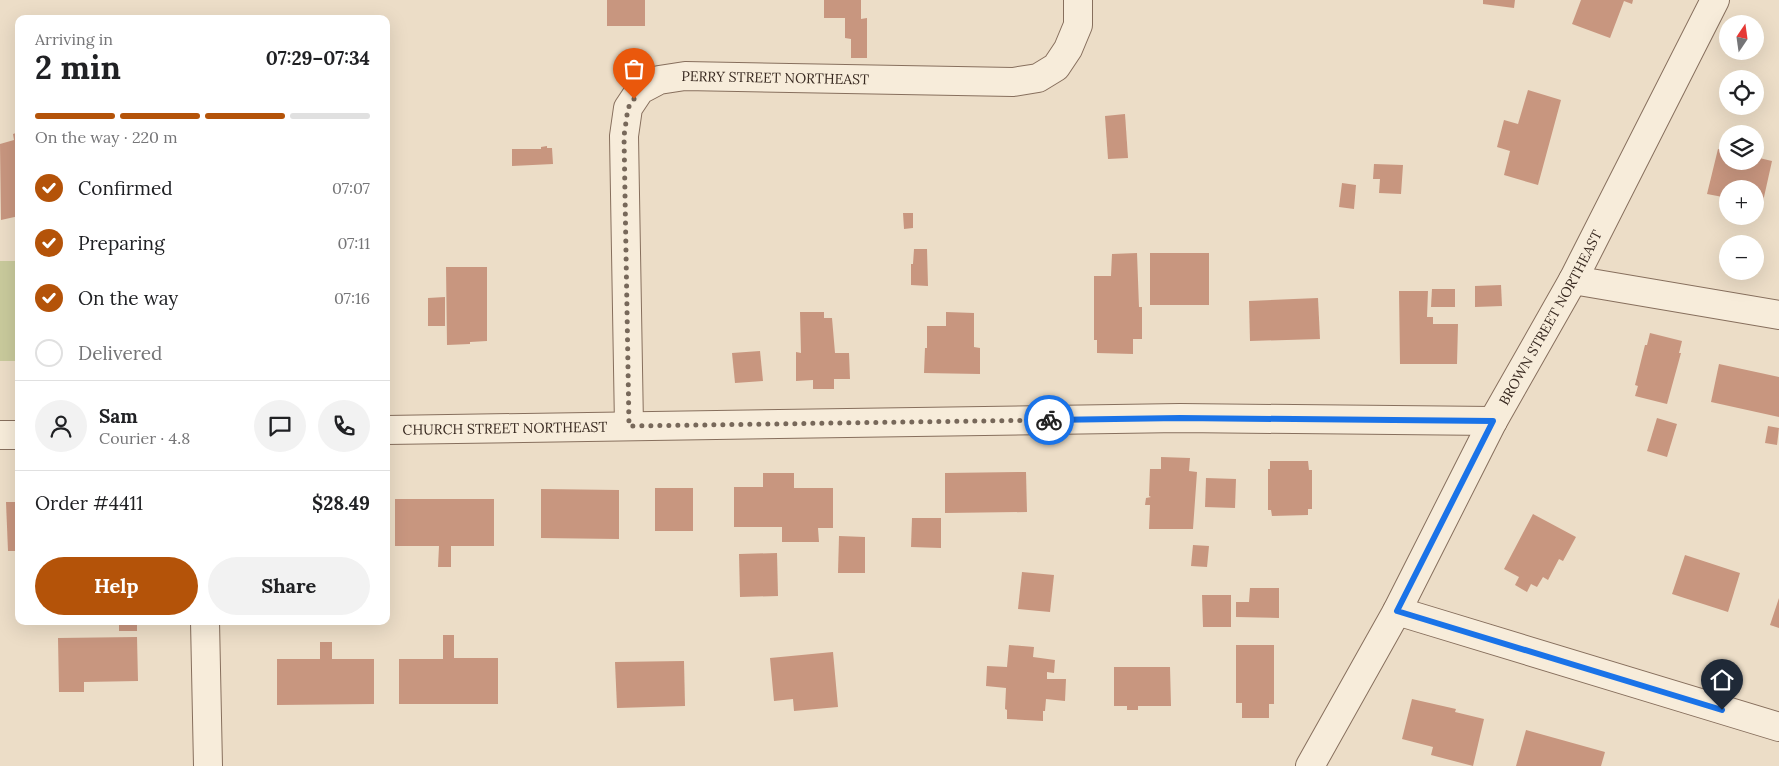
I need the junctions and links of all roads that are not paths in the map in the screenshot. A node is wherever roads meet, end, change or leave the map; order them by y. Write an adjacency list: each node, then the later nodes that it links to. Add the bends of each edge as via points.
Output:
1 (1078, 0): 6 (street, PERRY STREET NORTHEAST, via 1078,25 1068,49 1056,67 1038,78 1013,82 685,76 659,80 640,90 628,108 624,136)
2 (1715, 0): 3 (street, BROWN STREET NORTHEAST)
3 (1573, 280): 4 (street); 5 (street, BROWN STREET NORTHEAST)
4 (1779, 315)
5 (1493, 421): 6 (street, CHURCH STREET NORTHEAST, via 1180,418); 10 (street, BROWN STREET NORTHEAST)
6 (629, 426): 7 (street, CHURCH STREET NORTHEAST)
7 (390, 430)
8 (0, 435): 9 (street)
9 (15, 435)
10 (1397, 611): 12 (street); 14 (street, BROWN STREET NORTHEAST)
11 (205, 625): 13 (street)
12 (1779, 727)
13 (208, 766)
14 (1310, 766)

